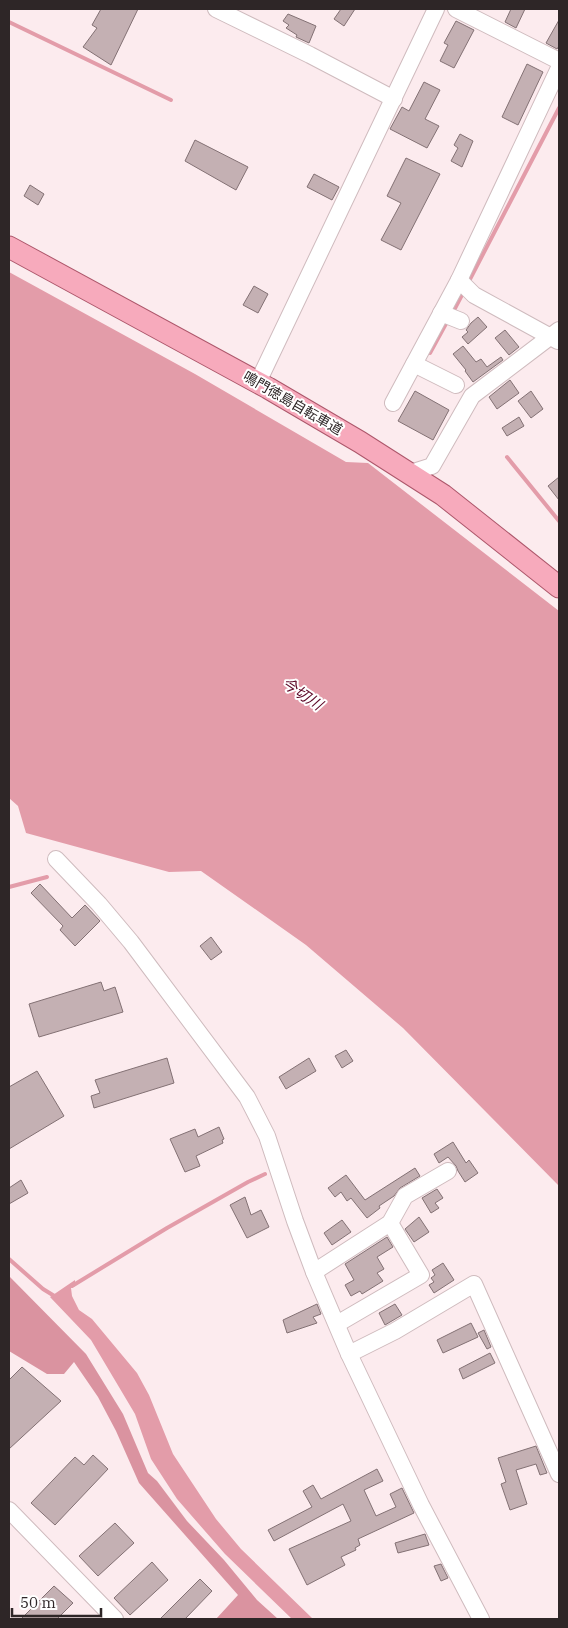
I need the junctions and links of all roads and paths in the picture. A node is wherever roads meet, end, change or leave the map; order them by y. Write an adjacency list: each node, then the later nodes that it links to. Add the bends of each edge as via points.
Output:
1 (216, 9): 6 (street)
2 (436, 9): 6 (street)
3 (456, 9): 4 (street)
4 (559, 61)
5 (559, 68): 8 (street)
6 (394, 99): 13 (street)
7 (9, 247): 13 (main road, 鳴門徳島自転車道)
8 (459, 280): 9 (street); 11 (street, via 474,295)
9 (441, 313): 10 (street); 12 (street)
10 (461, 321)
11 (556, 336): 16 (street, via 472,396 432,466)
12 (414, 364): 14 (street); 15 (street)
13 (258, 382): 16 (main road, 鳴門徳島自転車道)
14 (456, 384)
15 (393, 403)
16 (410, 473): 17 (main road, 鳴門徳島自転車道, via 443,494)
17 (559, 587)
18 (56, 859): 21 (street, via 132,942 247,1097 267,1136)
19 (448, 1171): 20 (street, via 405,1196)
20 (390, 1223): 21 (street); 22 (street, via 421,1275)
21 (314, 1272): 22 (street)
22 (337, 1324): 23 (street)
23 (349, 1354): 24 (street, via 474,1284); 27 (street)
24 (559, 1474)
25 (9, 1510): 26 (street)
26 (115, 1619)
27 (480, 1619)

